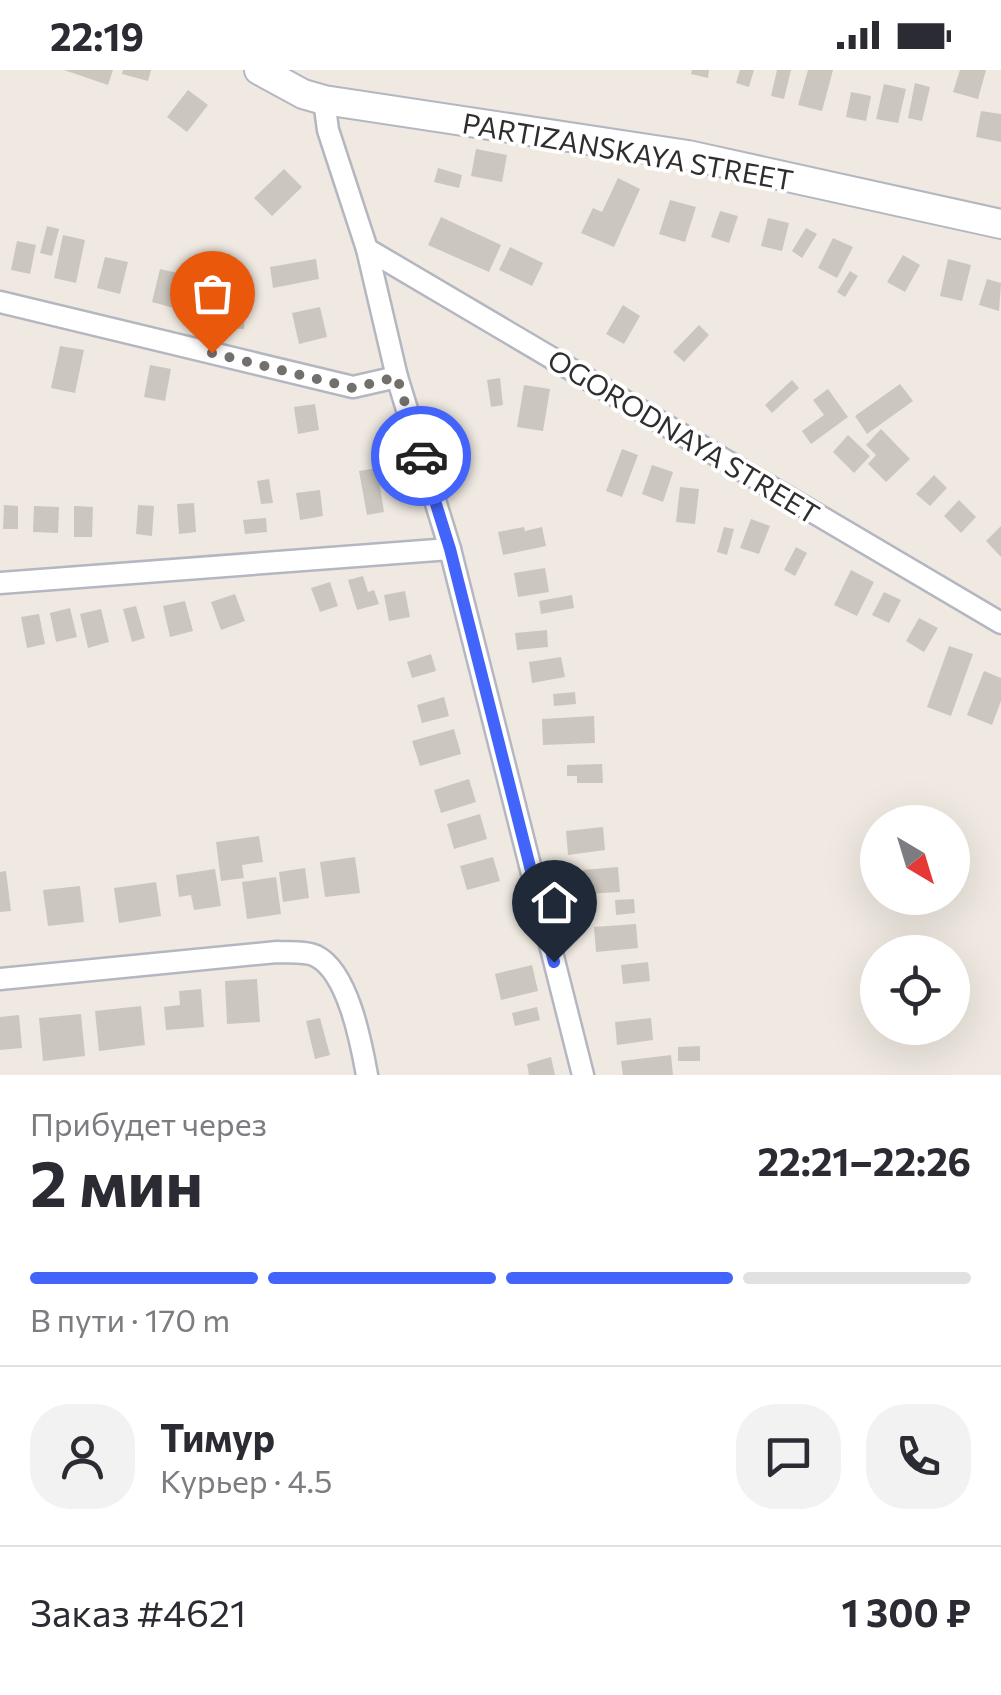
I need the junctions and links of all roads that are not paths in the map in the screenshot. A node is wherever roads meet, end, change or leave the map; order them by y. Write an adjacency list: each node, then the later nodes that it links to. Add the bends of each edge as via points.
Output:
1 (260, 70): 2 (street, PARTIZANSKAYA STREET)
2 (324, 100): 3 (street, PARTIZANSKAYA STREET, via 688,155); 4 (street)
3 (1001, 224)
4 (367, 248): 6 (street); 9 (street, OGORODNAYA STREET)
5 (0, 302): 6 (street, via 353,388)
6 (397, 377): 7 (street)
7 (450, 549): 8 (street); 12 (street)
8 (0, 583)
9 (1001, 622)
10 (0, 979): 11 (street, via 277,952 315,955 338,976)
11 (368, 1075)
12 (583, 1075)

